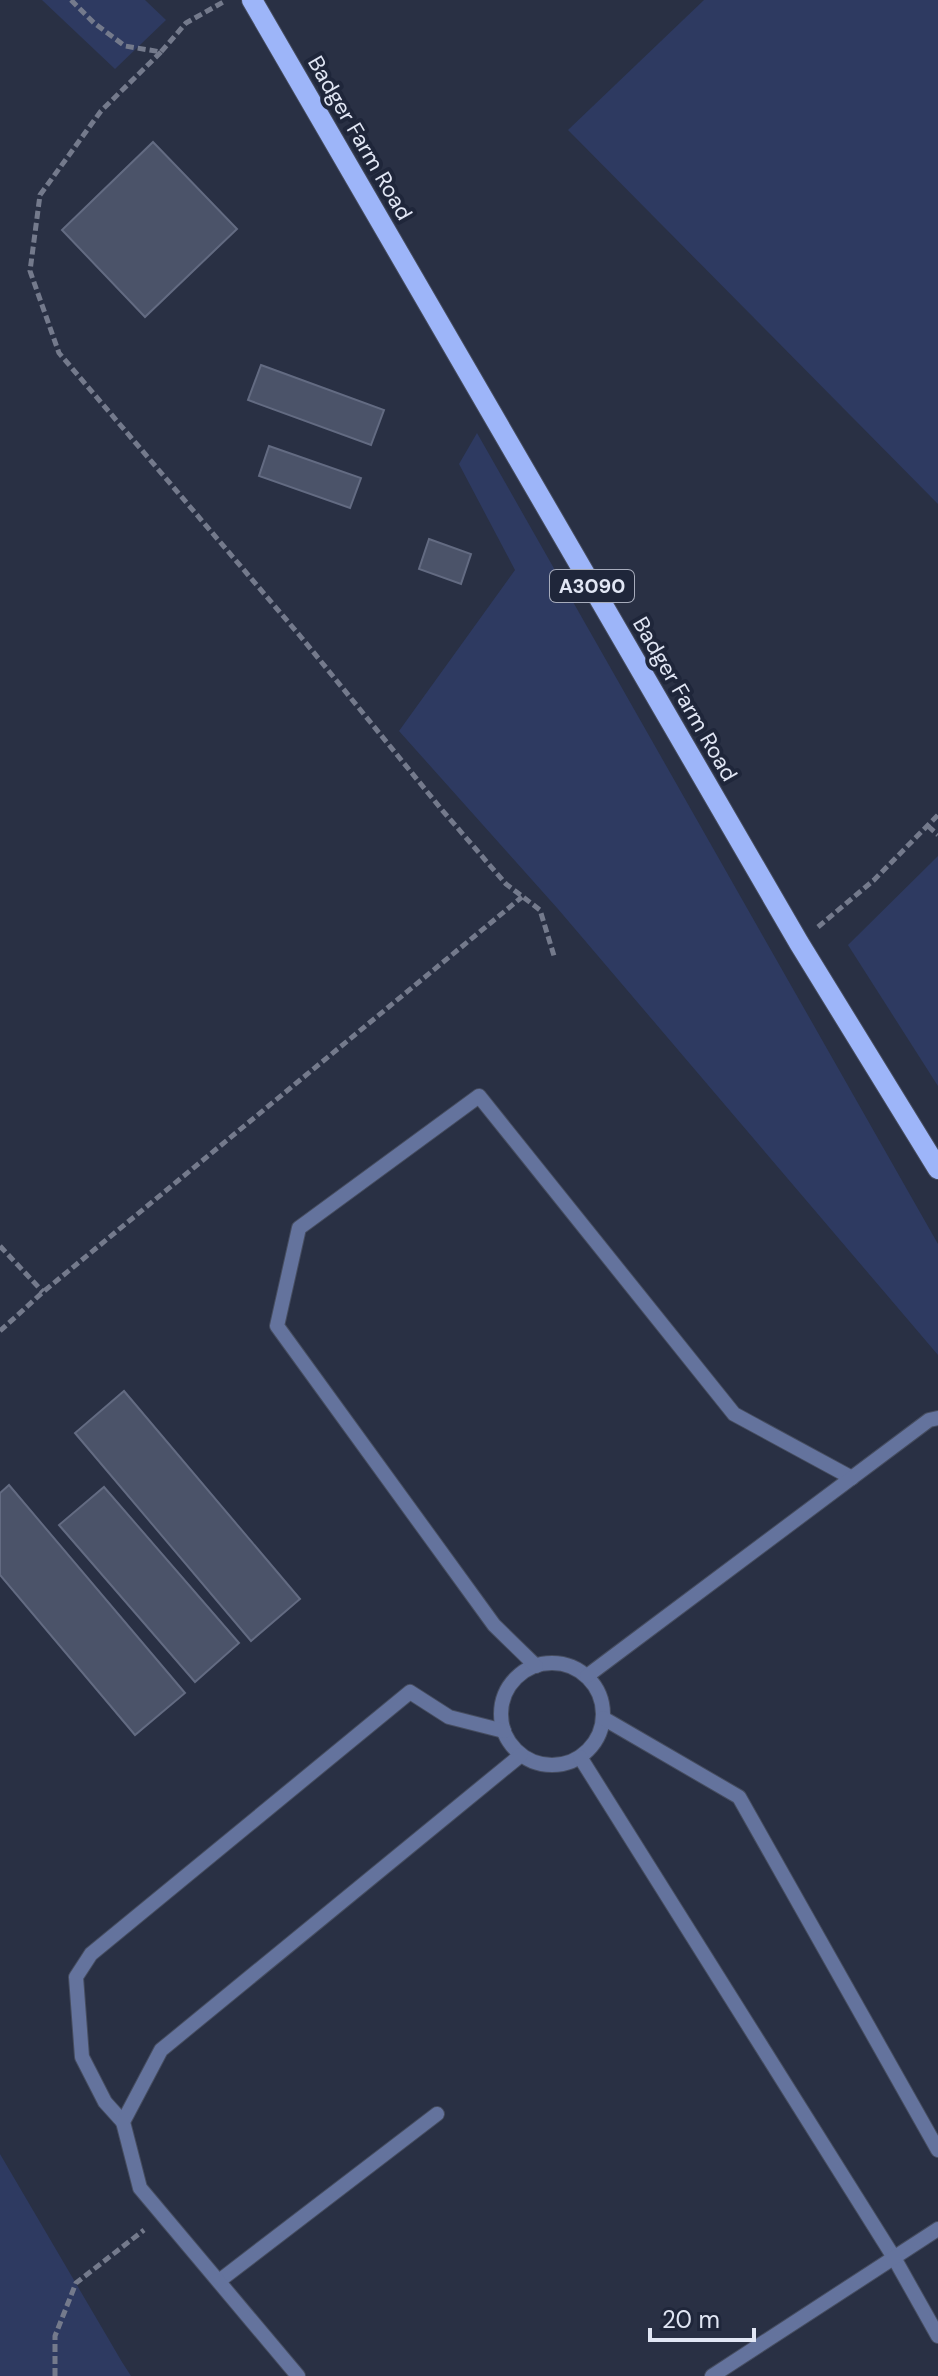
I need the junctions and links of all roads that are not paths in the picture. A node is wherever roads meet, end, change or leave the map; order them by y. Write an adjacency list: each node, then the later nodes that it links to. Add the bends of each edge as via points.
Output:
1 (252, 0): 2 (main road, Badger Farm Road / A3090, via 799,943)
2 (938, 1169)
3 (938, 1418): 4 (lane)
4 (852, 1478): 5 (lane, via 734,1414 479,1096 299,1228 277,1326 494,1625); 6 (lane)
5 (536, 1666): 6 (lane, via 563,1664); 8 (lane, via 506,1692)
6 (587, 1676): 7 (lane, via 597,1688)
7 (603, 1718): 10 (lane, via 591,1747); 13 (lane, via 739,1797)
8 (504, 1731): 9 (lane); 12 (lane, via 449,1717 410,1692 91,1954 76,1977 82,2057 105,2102)
9 (521, 1755): 10 (lane, via 550,1765); 12 (lane, via 161,2050)
10 (580, 1757): 15 (lane)
11 (437, 2114): 16 (lane)
12 (123, 2122): 16 (lane, via 140,2188)
13 (938, 2150)
14 (938, 2229): 15 (lane)
15 (893, 2256): 17 (lane); 19 (lane)
16 (219, 2281): 18 (lane)
17 (938, 2336)
18 (298, 2376)
19 (712, 2376)

